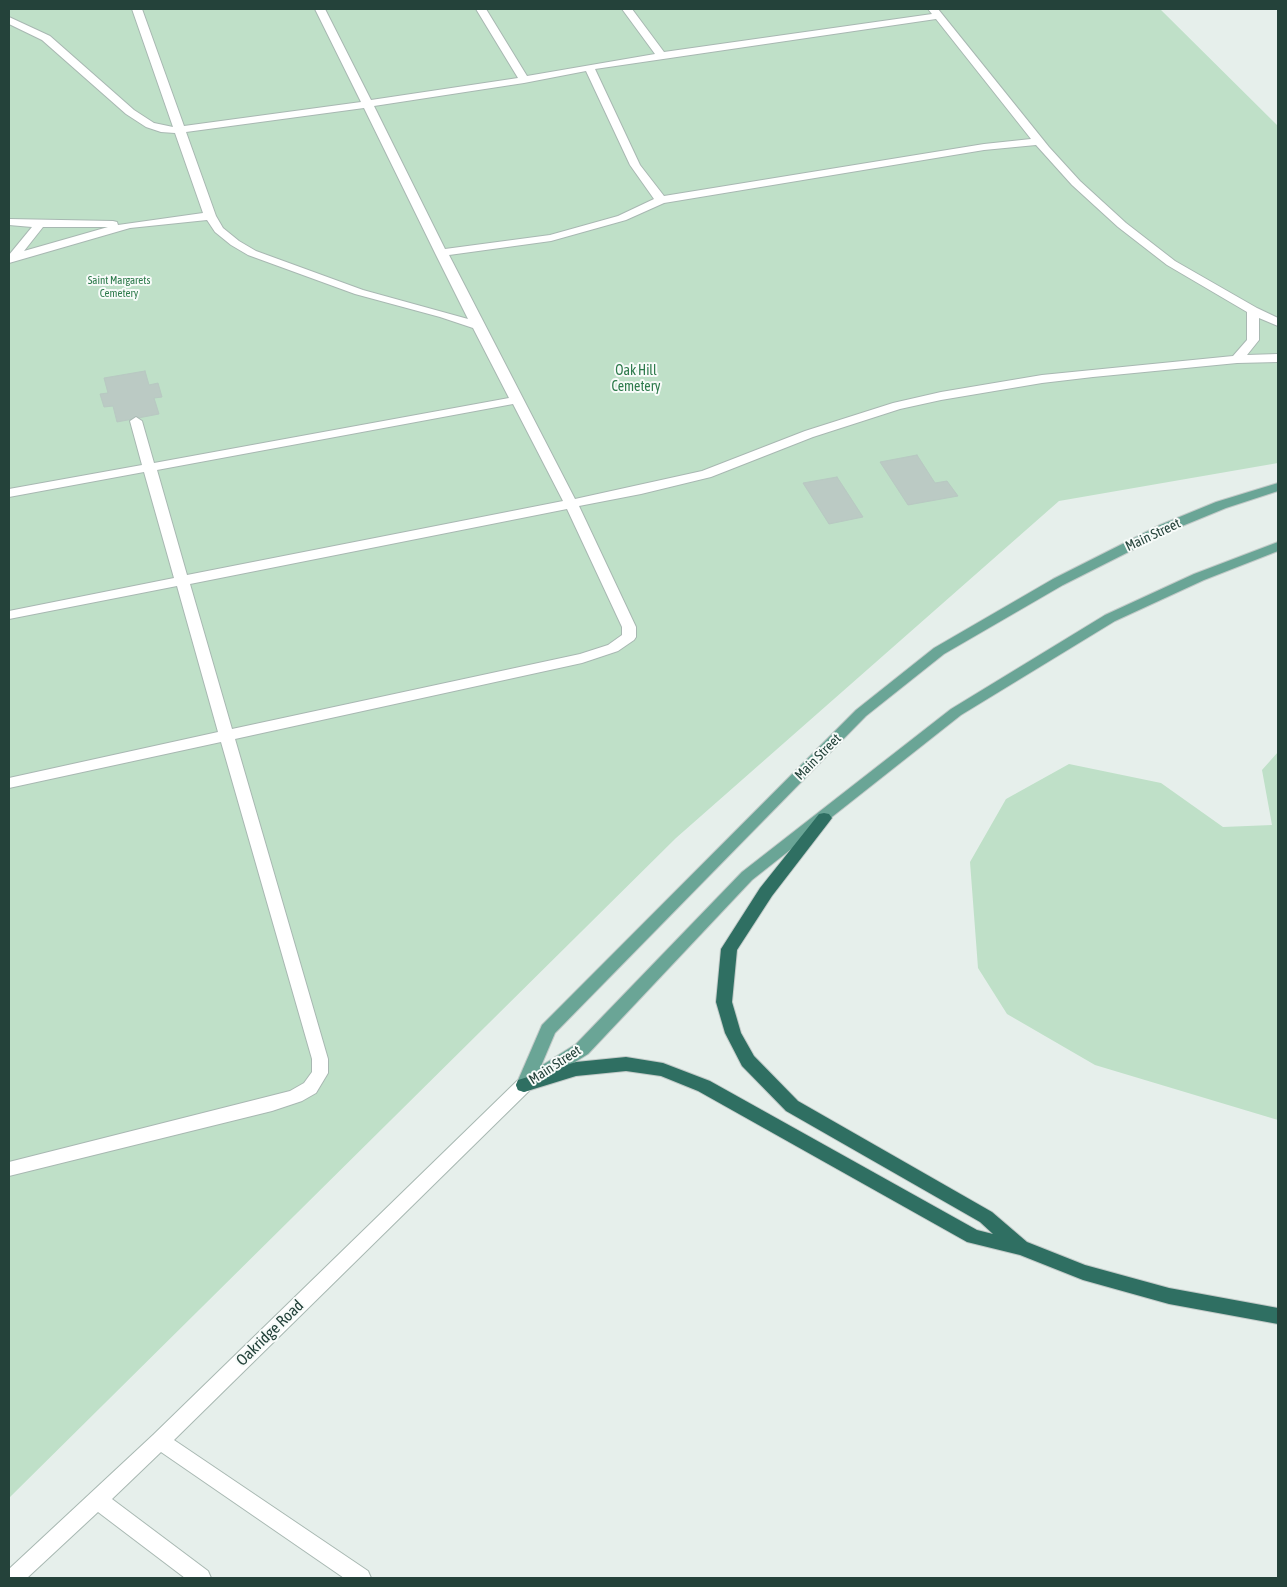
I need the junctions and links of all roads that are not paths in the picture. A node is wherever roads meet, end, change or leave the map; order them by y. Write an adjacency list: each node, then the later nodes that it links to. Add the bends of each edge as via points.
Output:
1 (137, 9): 11 (street)
2 (320, 9): 10 (street)
3 (481, 9): 9 (street)
4 (627, 9): 7 (street)
5 (936, 12): 7 (street); 12 (street)
6 (9, 20): 11 (street, via 46,38 130,112 156,127)
7 (661, 56): 8 (street)
8 (589, 67): 9 (street); 13 (street, via 635,165)
9 (524, 80): 10 (street)
10 (368, 104): 11 (street); 18 (street)
11 (178, 130): 14 (street)
12 (1039, 141): 13 (street, via 984,147); 20 (street, via 1076,183 1122,225 1164,258)
13 (661, 200): 18 (street, via 622,218 551,238)
14 (210, 216): 17 (street); 22 (street, via 219,230 252,253 359,292)
15 (9, 222): 16 (street)
16 (40, 224): 17 (street); 19 (street)
17 (129, 225): 19 (street)
18 (441, 253): 22 (street)
19 (10, 260)
20 (1253, 310): 21 (street); 24 (street, via 1253,340)
21 (1278, 322)
22 (478, 326): 25 (street)
23 (1278, 358): 24 (street)
24 (1237, 359): 30 (street, via 1042,379 914,402 809,434 706,474)
25 (517, 400): 27 (street); 30 (street)
26 (136, 421): 27 (street)
27 (149, 468): 29 (street); 32 (street)
28 (1278, 487): 37 (main road, Main Street, via 1164,528 1058,582 932,656 861,713 548,1029)
29 (9, 493)
30 (571, 504): 32 (street); 34 (street, via 629,626 629,637 613,648 582,658)
31 (1278, 546): 36 (main road, Main Street, via 1199,577 1110,618 1031,664 956,712)
32 (183, 580): 33 (street); 34 (street)
33 (9, 615)
34 (227, 736): 35 (street); 38 (street, via 320,1059 320,1074 310,1088 272,1104)
35 (9, 783)
36 (824, 818): 37 (main road, Main Street, via 747,876 582,1049); 39 (highway, via 766,892 728,949 724,1002 732,1034 748,1061 792,1106 986,1217)
37 (524, 1085): 39 (highway, via 576,1069 626,1064 663,1070 704,1086 973,1237); 41 (street, Oakridge Road)
38 (9, 1169)
39 (1022, 1248): 40 (highway, via 1083,1272 1168,1296)
40 (1278, 1316)
41 (160, 1441): 42 (street, Oakridge Road); 45 (street)
42 (97, 1499): 43 (street, Oakridge Road); 44 (street)
43 (13, 1578)
44 (201, 1578)
45 (361, 1578)

